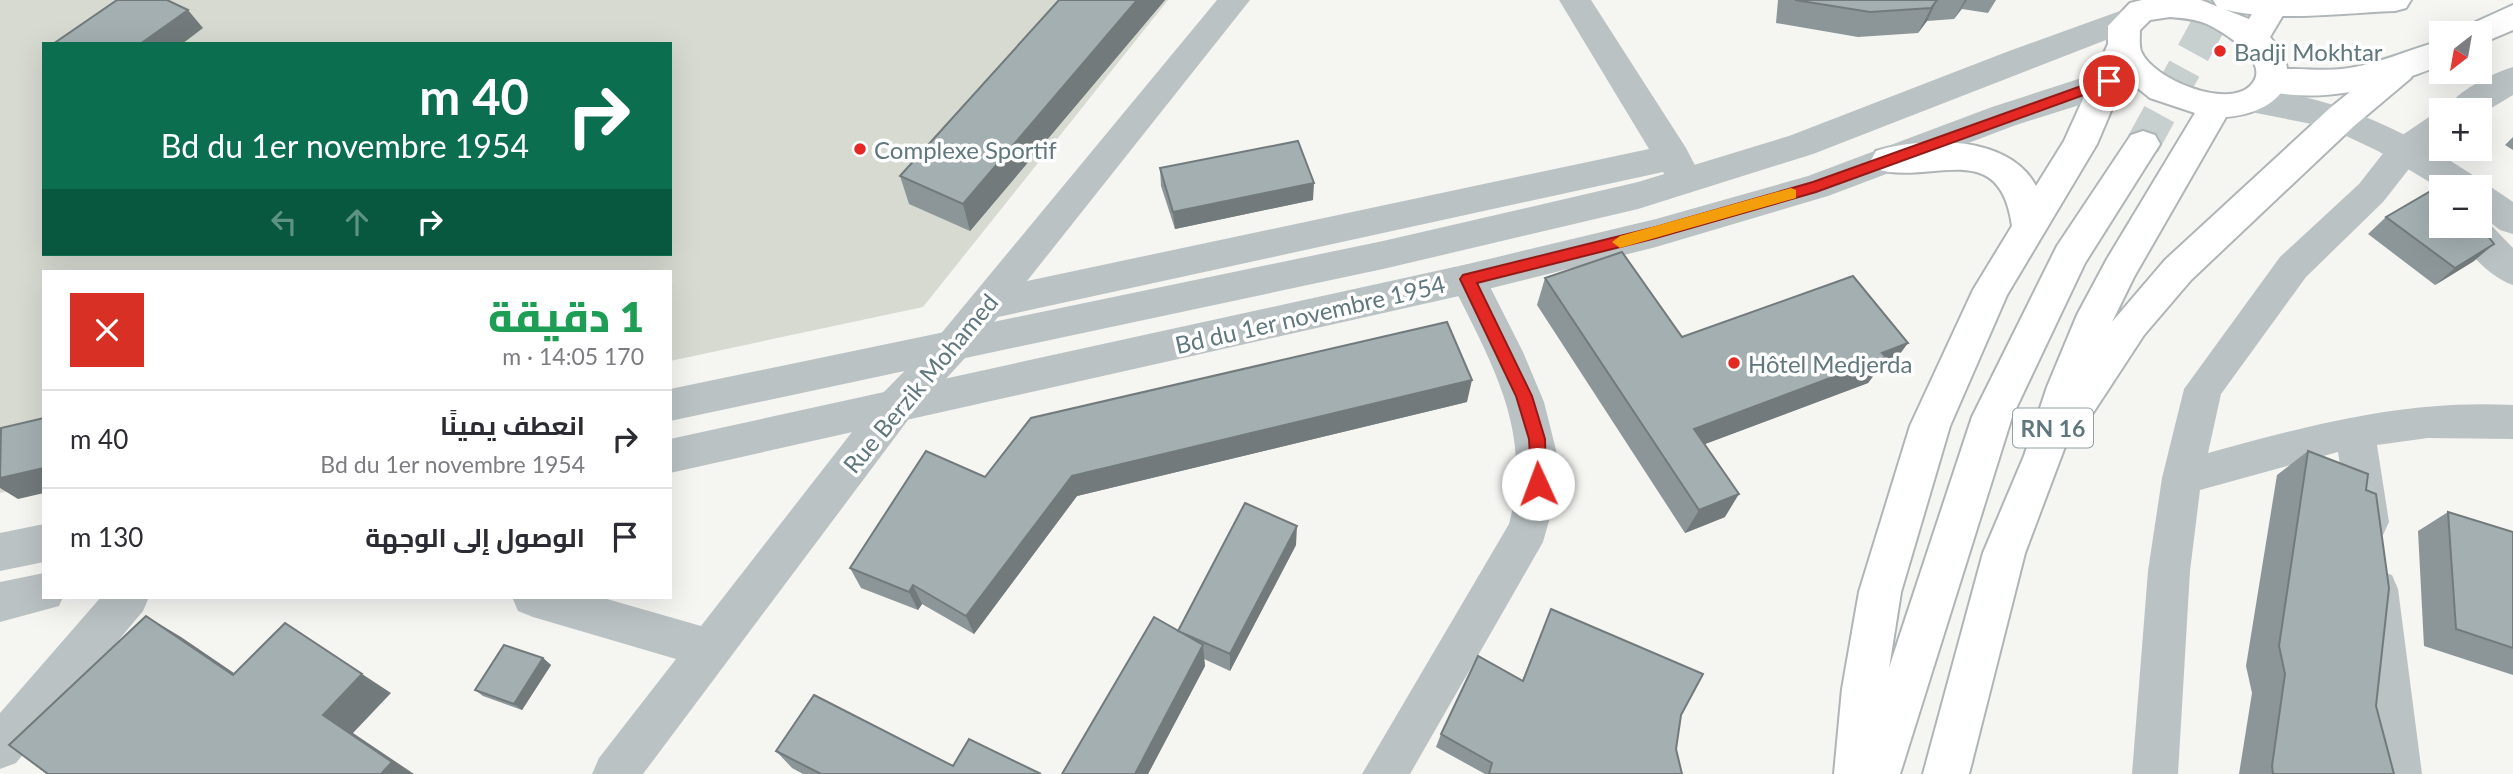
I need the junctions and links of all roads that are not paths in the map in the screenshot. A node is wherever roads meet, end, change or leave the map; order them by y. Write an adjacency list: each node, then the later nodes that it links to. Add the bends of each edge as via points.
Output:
1 (1234, 0): 29 (street, Rue Berzik Mohamed)
2 (1575, 0): 20 (street)
3 (2228, 0): 5 (main road)
4 (2395, 0): 5 (main road)
5 (2275, 3): 9 (main road)
6 (2513, 16): 7 (main road)
7 (2492, 27)
8 (2136, 38): 9 (main road, via 2187,7 2231,23); 13 (main road, via 2171,93); 19 (street, Bd du 1er novembre 1954); 20 (street, via 2050,46 1834,135); 25 (main road, via 2080,144)
9 (2253, 38): 13 (main road, via 2272,67)
10 (2429, 57): 11 (main road)
11 (2399, 70): 13 (main road, via 2346,83); 15 (main road)
12 (2513, 79): 14 (street)
13 (2247, 96): 15 (street); 36 (main road, RN 16, via 2096,316)
14 (2482, 98)
15 (2343, 117): 18 (street); 36 (main road, via 2178,270 2131,324)
16 (2429, 137): 18 (street)
17 (2143, 144): 49 (main road, RN 16, via 2070,257 1992,418)
18 (2411, 156): 21 (street); 22 (street); 37 (street, via 2293,267 2203,389)
19 (1888, 160): 25 (main road, via 1936,157 1994,166 2019,187); 28 (street, Bd du 1er novembre 1954, via 1816,187 1715,216)
20 (1680, 170): 29 (street); 30 (street, via 1448,241)
21 (2445, 175)
22 (2429, 179)
23 (2492, 205): 24 (street)
24 (2513, 219)
25 (2029, 225): 48 (main road, via 1990,290 1930,426 1880,592 1864,689)
26 (2481, 238): 27 (street)
27 (2513, 271)
28 (1468, 279): 32 (street, Bd du 1er novembre 1954); 47 (street, via 1524,396 1537,439 1538,484 1528,529)
29 (984, 305): 30 (street, Rue Berzik Mohamed)
30 (952, 347): 31 (street); 32 (street, Rue Berzik Mohamed)
31 (672, 405)
32 (894, 408): 35 (street, Bd du 1er novembre 1954); 44 (street, Rue Berzik Mohamed)
33 (2513, 422): 34 (street, via 2418,422)
34 (2355, 431): 37 (street); 52 (street)
35 (672, 456)
36 (2044, 456): 50 (main road, RN 16, via 2004,552)
37 (2182, 478): 51 (street, via 2169,571)
38 (42, 543): 39 (street)
39 (0, 552)
40 (42, 592): 43 (street)
41 (126, 599): 45 (street)
42 (540, 599): 44 (street)
43 (0, 602)
44 (710, 649): 46 (street, Rue Berzik Mohamed)
45 (0, 747)
46 (615, 774)
47 (1385, 774)
48 (1857, 774)
49 (1877, 774)
50 (1946, 774)
51 (2155, 774)
52 (2399, 774)

